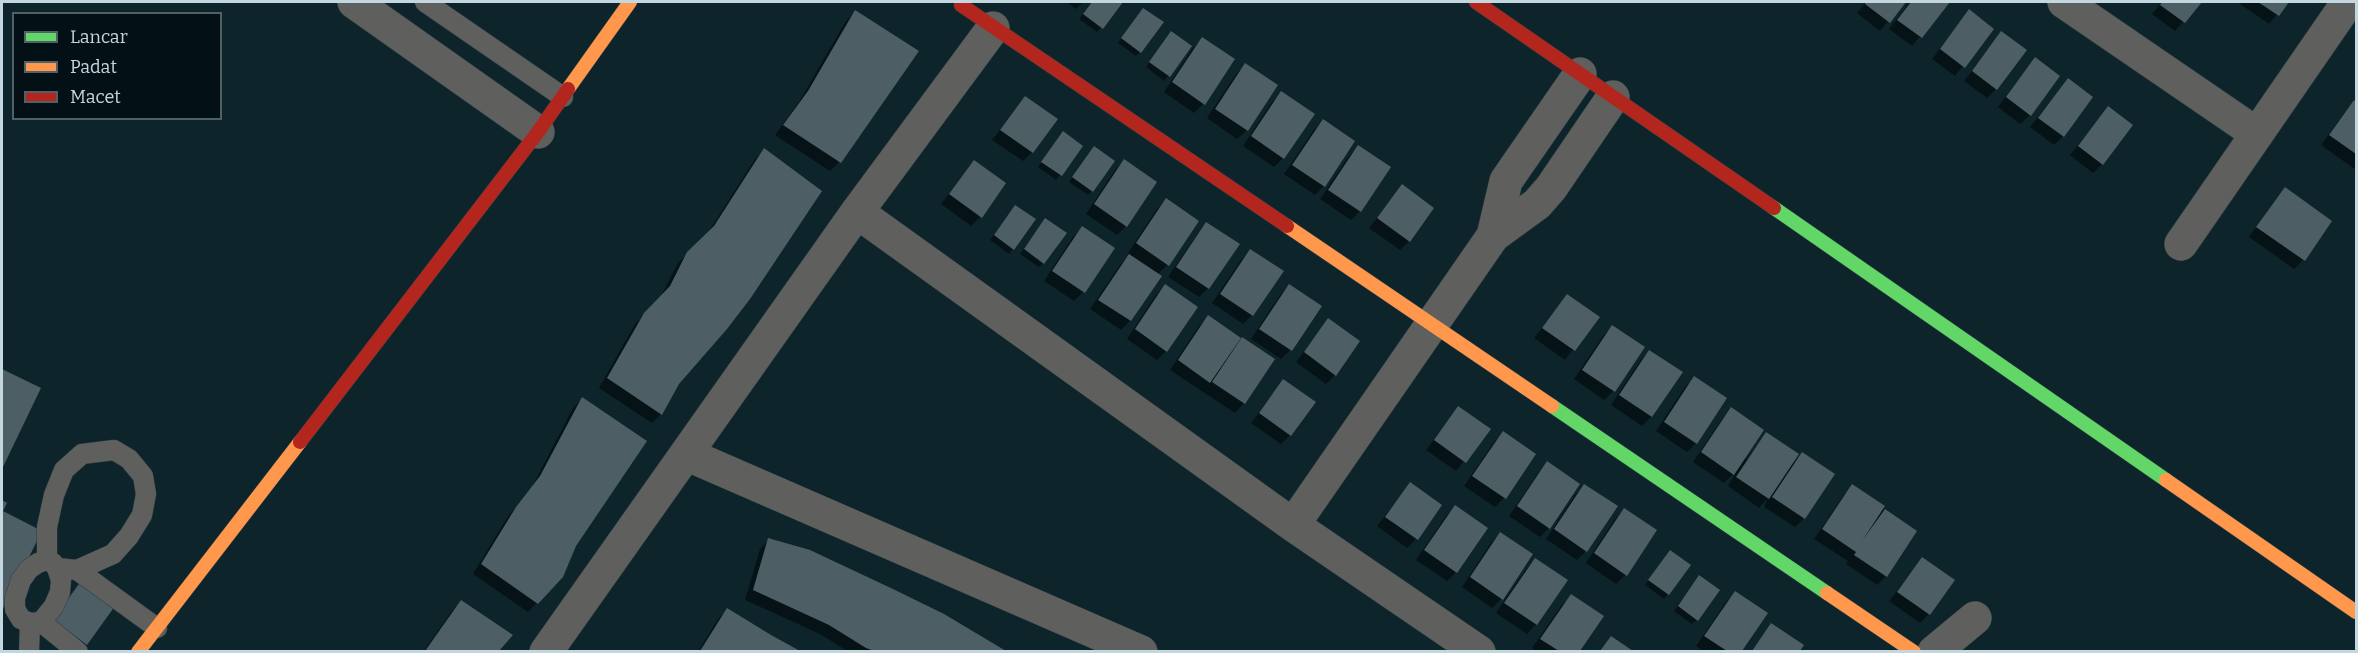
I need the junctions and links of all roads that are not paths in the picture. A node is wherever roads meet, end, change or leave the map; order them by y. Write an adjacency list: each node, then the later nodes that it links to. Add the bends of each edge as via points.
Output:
1 (354, 2): 12 (street)
2 (425, 2): 10 (lane)
3 (630, 2): 10 (street)
4 (1476, 2): 9 (street)
5 (2064, 2): 13 (street)
6 (2348, 2): 13 (street)
7 (961, 5): 8 (street)
8 (993, 28): 14 (street); 17 (street)
9 (1580, 74): 11 (street); 15 (street, via 1506,181)
10 (563, 97): 12 (street)
11 (1613, 97): 15 (street, via 1551,188 1537,204); 21 (street)
12 (538, 132): 24 (street)
13 (2257, 134): 16 (street)
14 (857, 212): 18 (street); 19 (street)
15 (1493, 236): 17 (street)
16 (2181, 244)
17 (1433, 326): 19 (street); 31 (street)
18 (686, 454): 28 (street); 29 (street)
19 (1293, 525): 30 (street)
20 (60, 566): 20 (lane, via 113,554 142,515 147,494 143,476 129,459 114,450 82,454 64,470 47,527); 23 (lane, via 60,592 54,606); 23 (lane, via 38,563 21,580 15,609 21,619); 24 (lane)
21 (2356, 612)
22 (1975, 618): 32 (street)
23 (35, 623): 25 (lane); 26 (lane)
24 (157, 628): 27 (street)
25 (29, 651)
26 (78, 651)
27 (138, 651)
28 (547, 651)
29 (1142, 651)
30 (1479, 651)
31 (1914, 651)
32 (1934, 651)

